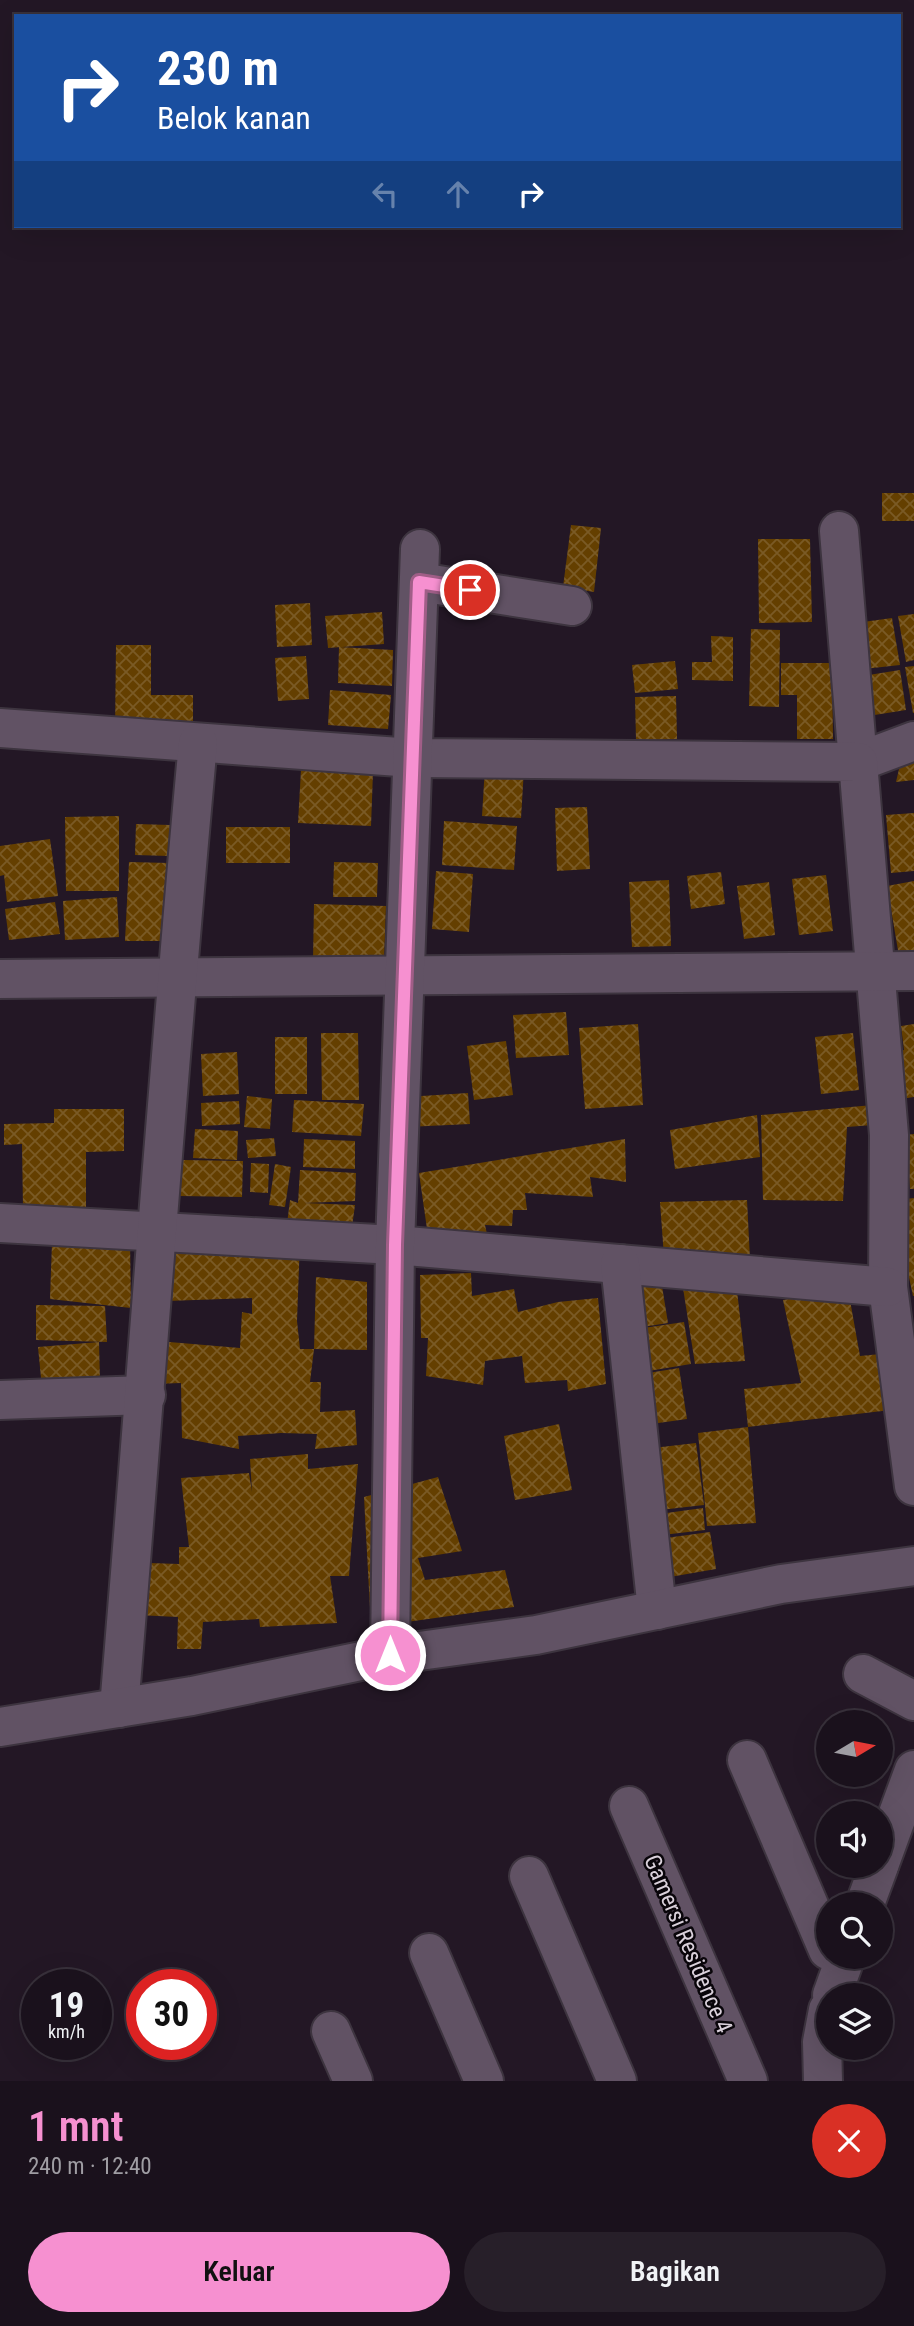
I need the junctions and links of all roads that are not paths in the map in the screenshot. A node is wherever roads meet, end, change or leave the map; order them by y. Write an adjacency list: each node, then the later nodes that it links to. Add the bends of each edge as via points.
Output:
1 (839, 531): 7 (street)
2 (572, 606): 6 (street, via 420,565)
3 (0, 728): 5 (street)
4 (914, 741): 7 (street)
5 (198, 743): 6 (street); 10 (street)
6 (413, 758): 7 (street); 11 (street)
7 (858, 762): 9 (street)
8 (914, 971): 9 (street)
9 (874, 972): 11 (street); 17 (street, via 889,1135)
10 (176, 976): 11 (street); 12 (street); 14 (street)
11 (406, 976): 15 (street)
12 (0, 979)
13 (0, 1223): 14 (street)
14 (159, 1232): 15 (street); 18 (street)
15 (395, 1245): 16 (street); 23 (street)
16 (620, 1264): 17 (street); 22 (street)
17 (888, 1287): 20 (street)
18 (146, 1395): 19 (street); 26 (street)
19 (0, 1400)
20 (914, 1486)
21 (914, 1566): 22 (street, via 781,1584)
22 (657, 1609): 23 (street, via 536,1635)
23 (390, 1655): 26 (street)
24 (863, 1674): 25 (street)
25 (914, 1701)
26 (119, 1707): 27 (street)
27 (0, 1727)
28 (747, 1760): 34 (street)
29 (914, 1770): 31 (street)
30 (629, 1806): 39 (street, Gamersi Residence 4)
31 (893, 1828)
32 (530, 1876): 38 (street)
33 (429, 1953): 37 (street)
34 (834, 1974): 40 (street, via 822,2042)
35 (331, 2031): 36 (street)
36 (352, 2081)
37 (484, 2081)
38 (617, 2081)
39 (748, 2081)
40 (823, 2081)

